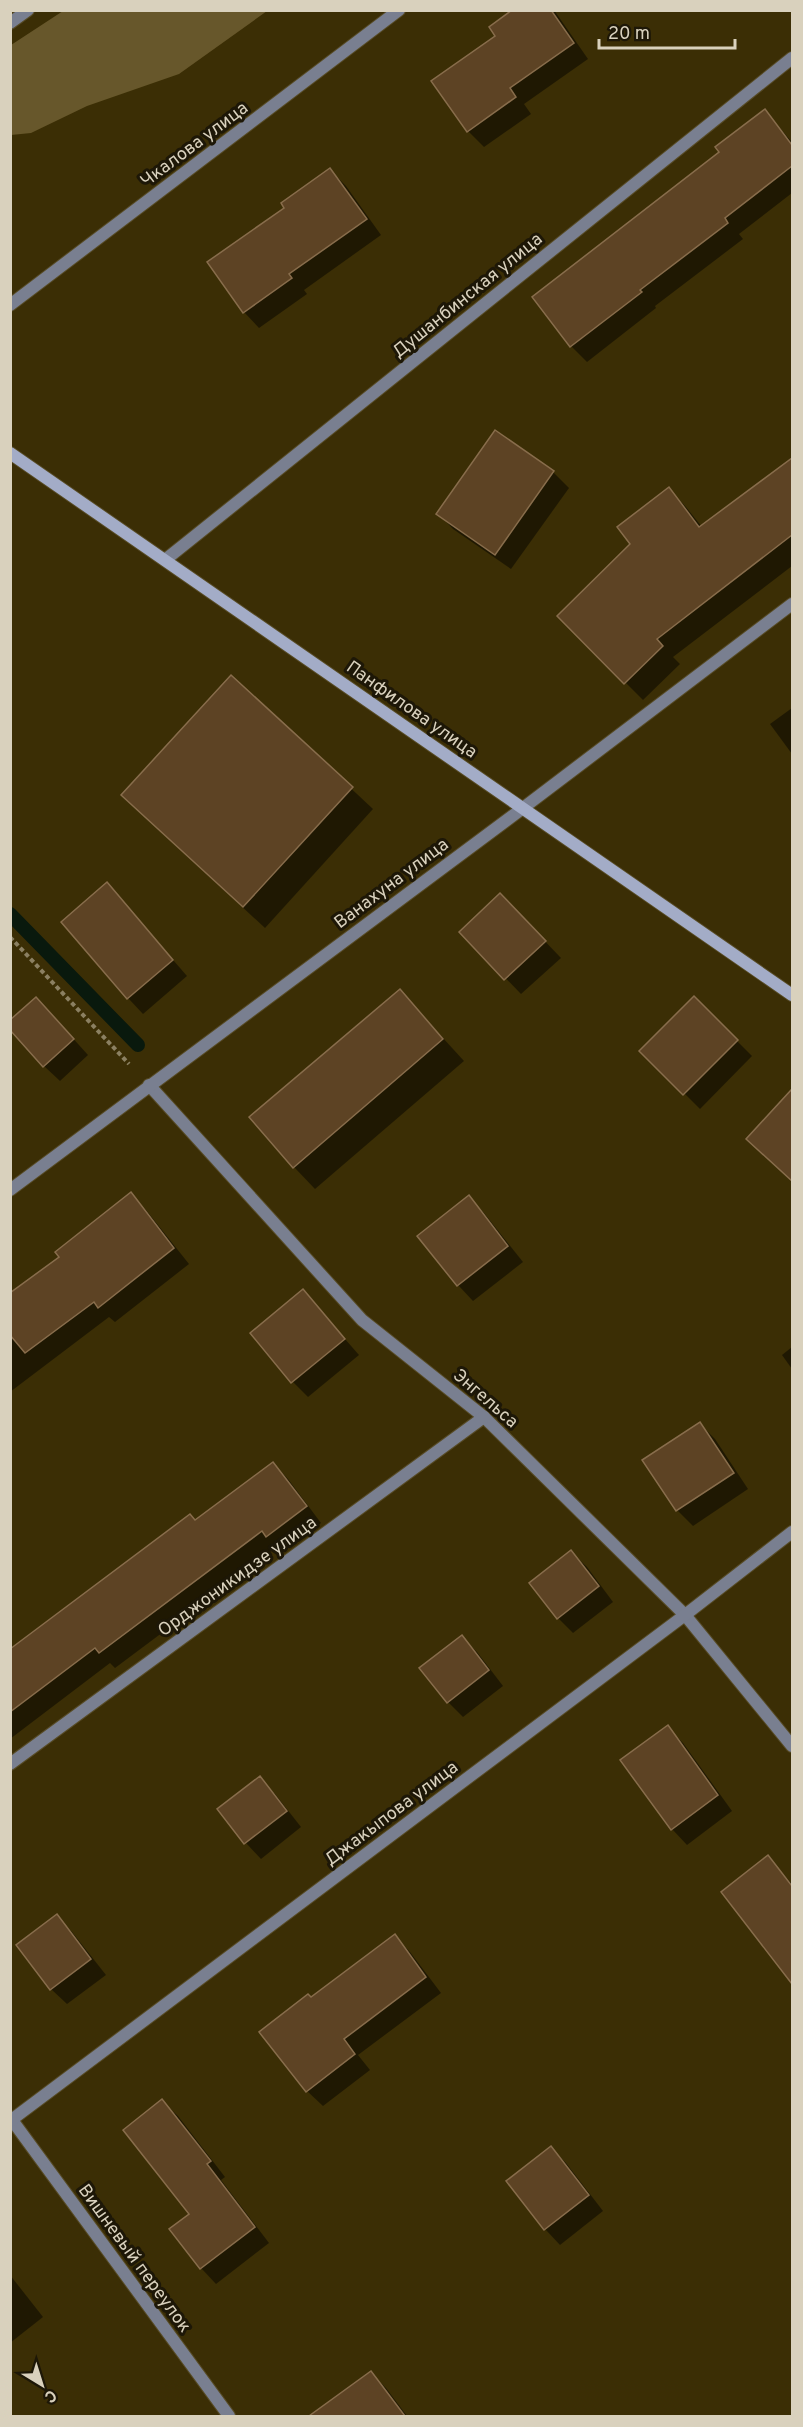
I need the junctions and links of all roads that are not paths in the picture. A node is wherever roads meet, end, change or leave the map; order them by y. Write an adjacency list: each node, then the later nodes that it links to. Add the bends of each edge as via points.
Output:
1 (28, 10): 3 (street)
2 (399, 10): 5 (street, Чкалова улица)
3 (10, 23)
4 (792, 58): 7 (street, Душанбинская улица)
5 (10, 305)
6 (10, 453): 7 (street, Панфилова улица)
7 (165, 560): 9 (street, Панфилова улица)
8 (792, 604): 9 (street, Ванахуна улица)
9 (523, 808): 10 (street, Панфилова улица); 11 (street, Ванахуна улица)
10 (792, 995)
11 (149, 1085): 12 (street, Ванахуна улица); 13 (street, Энгельса, via 362,1320)
12 (10, 1190)
13 (484, 1417): 15 (street, Энгельса); 17 (street, Орджоникидзе улица)
14 (792, 1532): 15 (street, Джакыпова улица)
15 (685, 1615): 16 (street, Энгельса); 18 (street, Джакыпова улица)
16 (792, 1746)
17 (10, 1764)
18 (11, 2120): 19 (street, Вишневый переулок)
19 (229, 2416)

